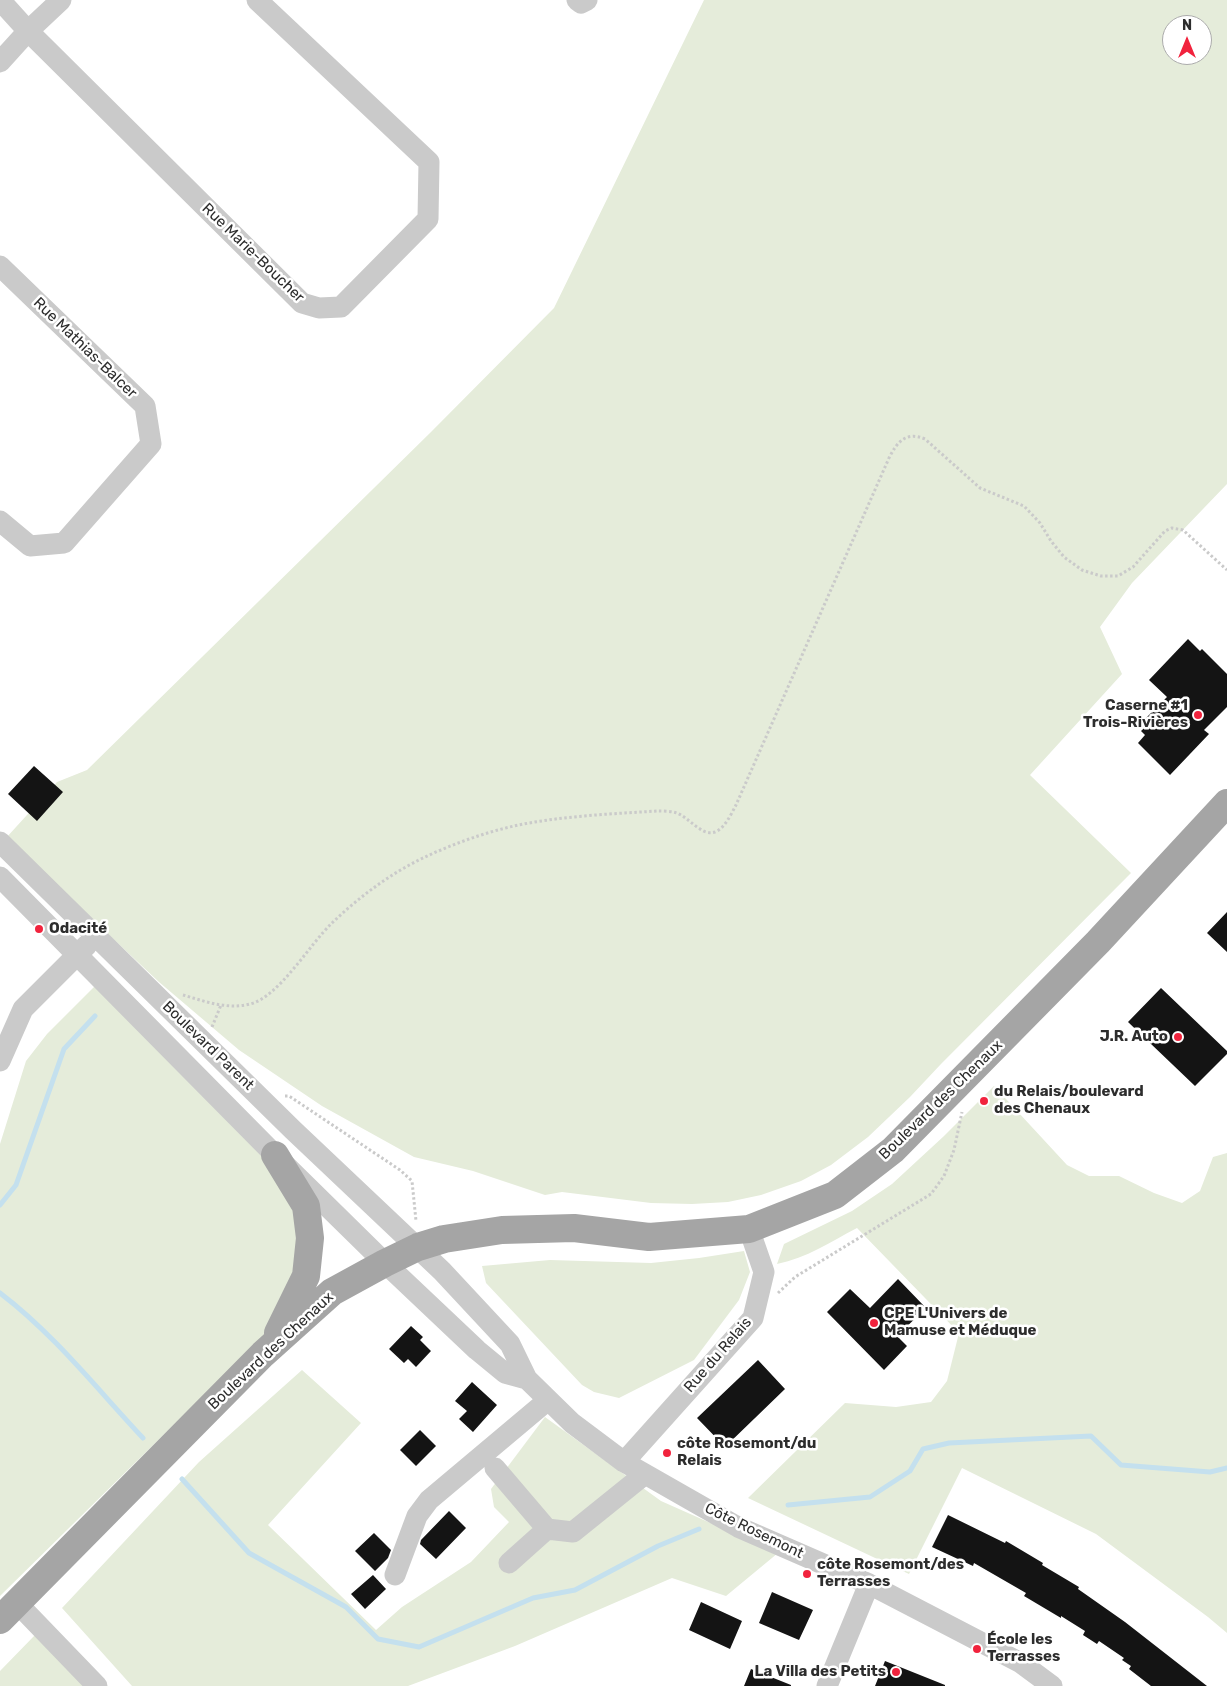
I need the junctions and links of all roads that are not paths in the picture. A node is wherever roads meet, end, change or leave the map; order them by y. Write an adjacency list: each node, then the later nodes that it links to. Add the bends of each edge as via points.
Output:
1 (0, 0): 6 (street, Rue Marie-Boucher)
2 (61, 0): 6 (street)
3 (257, 0): 6 (street, Rue Marie-Boucher, via 429,162 428,219 341,307 319,308 302,303)
4 (577, 0): 5 (street)
5 (587, 0)
6 (28, 31): 7 (street)
7 (0, 62)
8 (0, 266): 9 (street, Rue Mathias-Balcer, via 145,406 151,444 64,543 30,546)
9 (0, 521)
10 (1227, 803): 17 (main road, Boulevard des Chenaux, via 1098,942 894,1150 835,1195)
11 (0, 842): 13 (street, Boulevard Parent)
12 (0, 877): 14 (street, Boulevard Parent)
13 (96, 936): 14 (street); 18 (street, Boulevard Parent)
14 (77, 955): 15 (street, via 23,1009); 16 (street, Boulevard Parent)
15 (0, 1061)
16 (275, 1155): 19 (street, Boulevard Parent); 20 (main road, via 306,1206 310,1238 306,1276 282,1327)
17 (749, 1229): 18 (main road, Boulevard des Chenaux, via 649,1237 574,1228 502,1230 444,1239); 23 (street, Rue du Relais, via 764,1272 753,1318)
18 (418, 1247): 19 (main road, Boulevard des Chenaux); 21 (street, Côte Rosemont, via 510,1344)
19 (385, 1263): 20 (main road, Boulevard des Chenaux, via 332,1292); 21 (street, Côte Rosemont, via 484,1356 505,1373)
20 (263, 1354): 30 (main road, Boulevard des Chenaux)
21 (527, 1379): 22 (street, Côte Rosemont)
22 (548, 1400): 23 (street, Côte Rosemont, via 572,1423); 28 (street, via 429,1500 418,1516)
23 (624, 1462): 25 (street, Côte Rosemont)
24 (495, 1468): 26 (street)
25 (645, 1474): 26 (street, via 573,1532); 29 (street, Côte Rosemont, via 738,1527)
26 (547, 1529): 27 (street)
27 (509, 1563)
28 (395, 1575)
29 (869, 1584): 32 (street); 33 (street, Côte Rosemont, via 1021,1663)
30 (9, 1612): 31 (street)
31 (97, 1686)
32 (827, 1686)
33 (1052, 1686)

